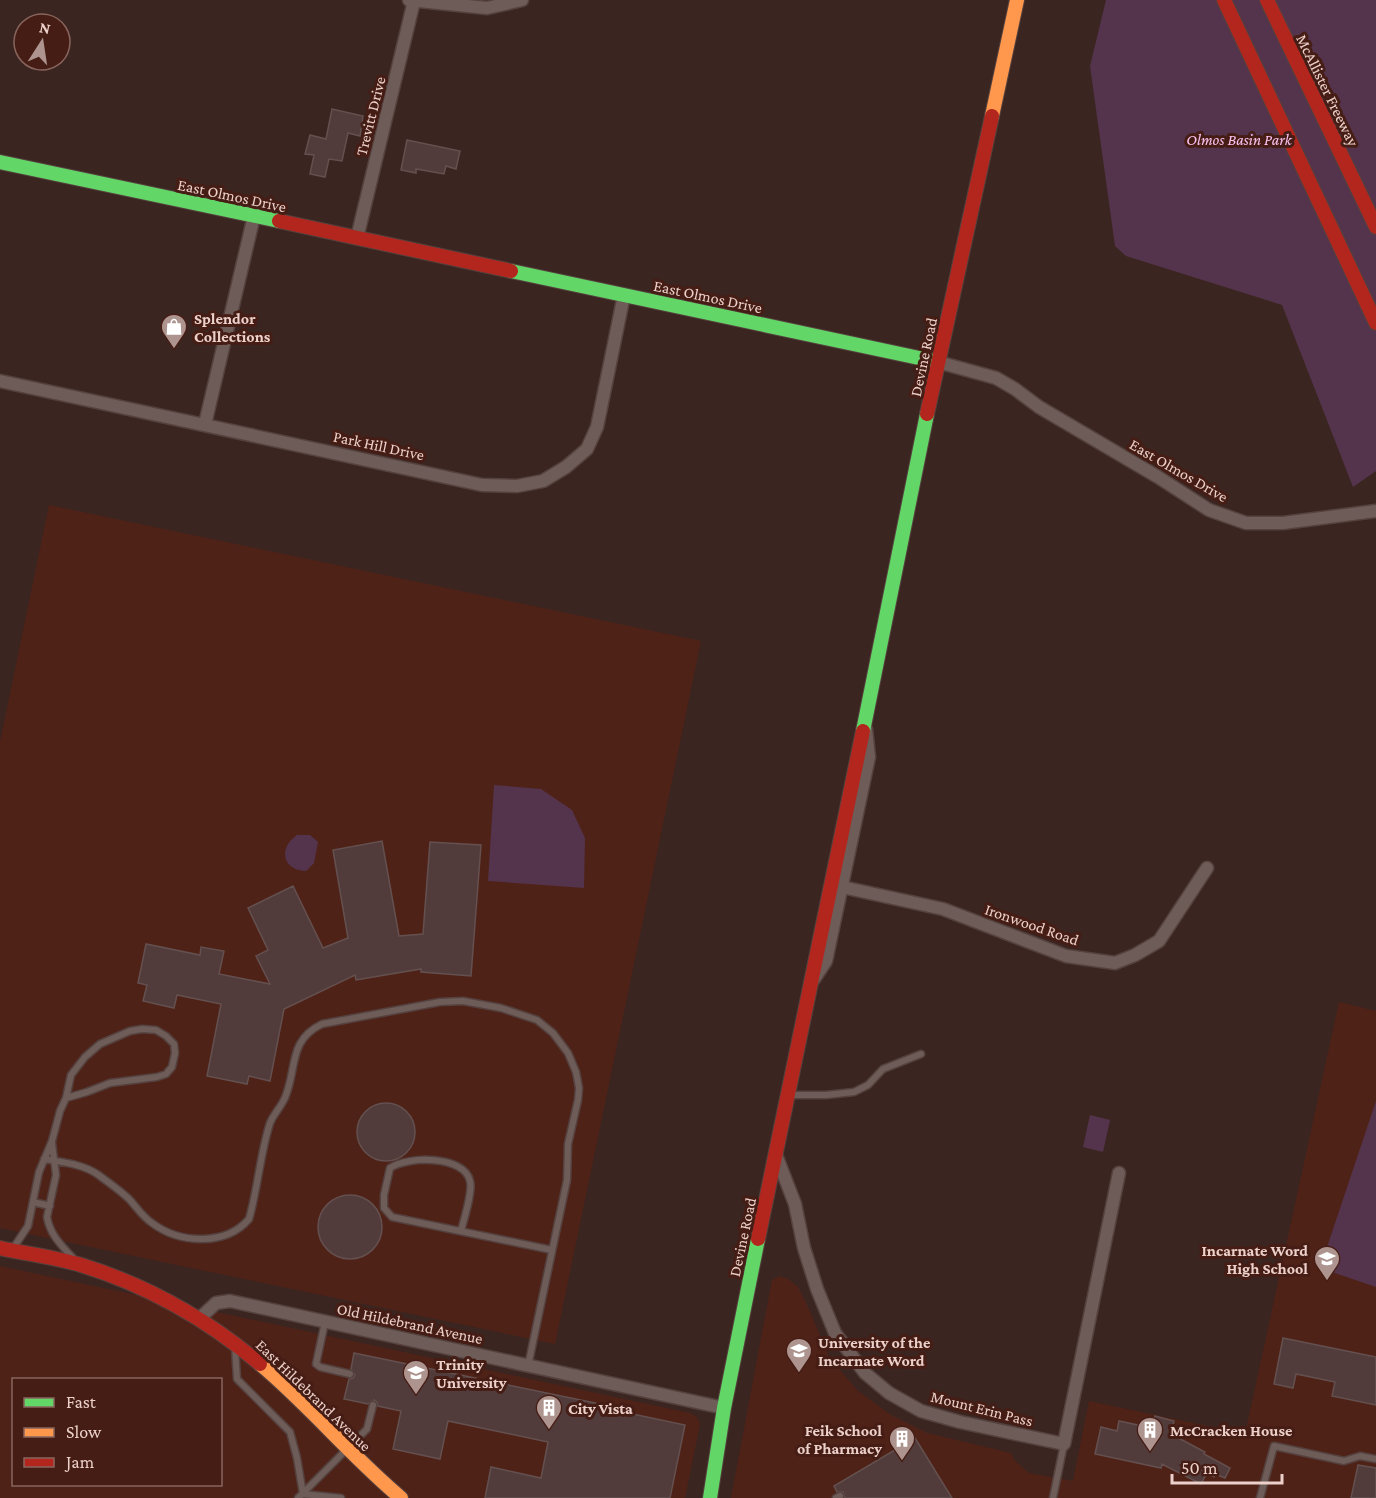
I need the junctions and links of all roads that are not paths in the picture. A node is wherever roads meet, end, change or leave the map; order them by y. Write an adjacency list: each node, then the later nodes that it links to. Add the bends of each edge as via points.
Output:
1 (522, 0): 5 (street, via 487,8)
2 (1017, 0): 12 (main road, Devine Road)
3 (1224, 0): 11 (main road)
4 (1267, 0): 8 (main road, McAllister Freeway)
5 (411, 1): 9 (street, Trevitt Drive)
6 (0, 162): 7 (main road, East Olmos Drive)
7 (254, 216): 9 (main road, East Olmos Drive); 14 (street)
8 (1376, 227)
9 (357, 238): 10 (main road, East Olmos Drive)
10 (624, 295): 12 (main road, East Olmos Drive); 14 (street, Park Hill Drive, via 597,427 588,449 543,481 517,486 482,485)
11 (1376, 323)
12 (938, 362): 15 (street, East Olmos Drive, via 996,378 1209,510 1246,523 1283,523); 16 (main road, Devine Road)
13 (0, 381): 14 (street, Park Hill Drive)
14 (205, 424)
15 (1376, 511)
16 (865, 722): 18 (street, Devine Road, via 869,757); 19 (main road, Devine Road)
17 (1207, 868): 18 (street, Ironwood Road, via 1159,941 1115,963 1066,956 943,909)
18 (842, 887): 19 (street, Devine Road, via 826,961)
19 (811, 983): 21 (main road, Devine Road)
20 (921, 1054): 21 (lane, via 883,1069 854,1092)
21 (788, 1095): 24 (main road, Devine Road)
22 (66, 1098): 22 (lane, via 110,1083 166,1074 176,1053 174,1044 156,1030 142,1029 100,1044 71,1075); 23 (lane)
23 (52, 1141): 25 (lane); 26 (lane)
24 (776, 1155): 40 (main road, Devine Road); 41 (street, Mount Erin Pass, via 795,1204 821,1300 835,1333 865,1373 889,1393 921,1411)
25 (44, 1159): 26 (lane); 28 (lane)
26 (54, 1161): 29 (lane, via 56,1175); 32 (lane, via 98,1175 154,1225 170,1233 200,1239 226,1236 242,1228 249,1219 270,1125 286,1098 297,1048 310,1030 322,1024 463,1001 537,1020 553,1033 576,1072 578,1100)
27 (1119, 1173): 41 (street)
28 (33, 1202): 29 (lane); 31 (lane, via 28,1226)
29 (50, 1206): 33 (lane, via 47,1217 51,1233)
30 (461, 1231): 30 (lane, via 392,1217 384,1208 390,1168 428,1159 458,1166 467,1173 471,1183); 32 (lane)
31 (6, 1249): 33 (main road, East Hildebrand Avenue)
32 (552, 1250): 37 (lane)
33 (80, 1265): 34 (main road, East Hildebrand Avenue, via 131,1283)
34 (199, 1319): 35 (street, Old Hildebrand Avenue, via 216,1303 230,1301); 36 (main road, East Hildebrand Avenue)
35 (325, 1322): 37 (street, Old Hildebrand Avenue); 38 (lane, via 316,1364)
36 (235, 1343): 42 (main road, East Hildebrand Avenue, via 270,1371); 44 (lane, via 237,1379 290,1432)
37 (528, 1366): 40 (street, Old Hildebrand Avenue)
38 (350, 1374)
39 (373, 1405): 42 (lane, via 368,1429)
40 (724, 1408): 47 (main road, Devine Road)
41 (1064, 1444): 48 (lane)
42 (347, 1449): 44 (lane); 46 (main road, East Hildebrand Avenue)
43 (1376, 1459): 49 (lane, via 1360,1456 1344,1461 1274,1446)
44 (300, 1496): 45 (lane)
45 (341, 1498)
46 (401, 1498)
47 (710, 1498)
48 (1053, 1498)
49 (1260, 1498)

